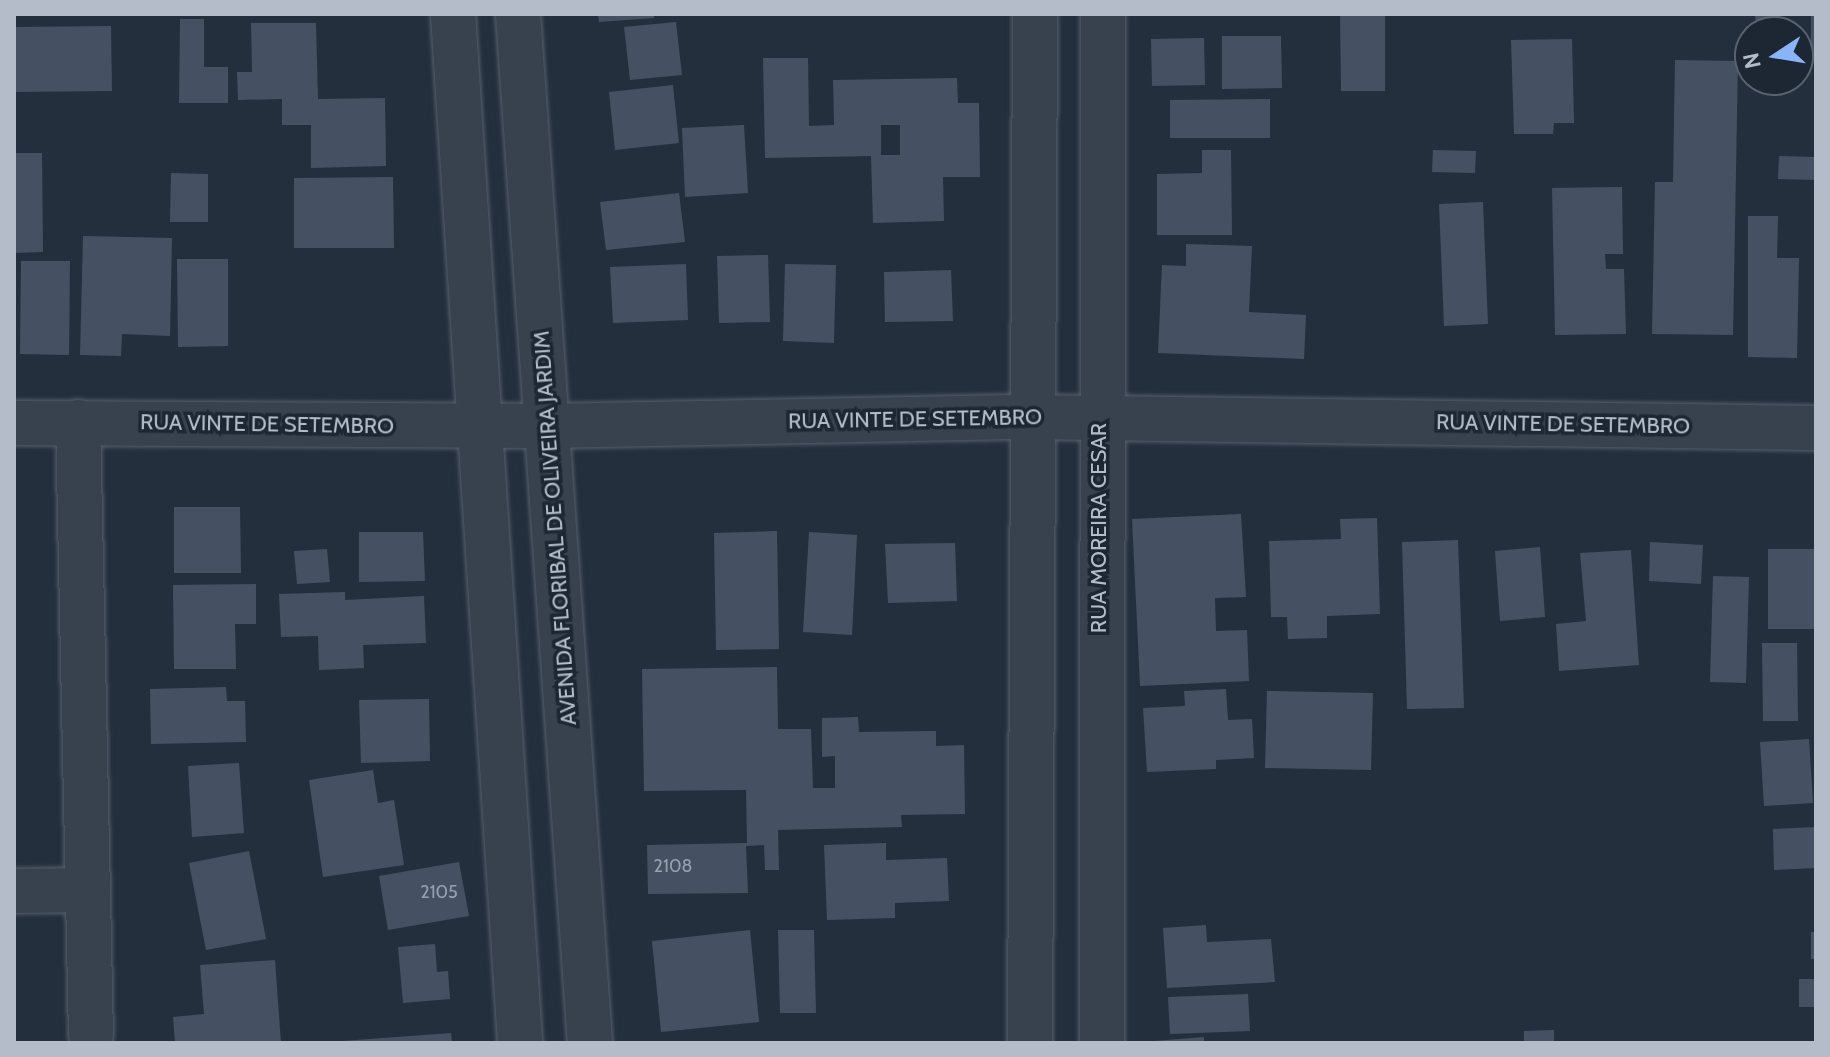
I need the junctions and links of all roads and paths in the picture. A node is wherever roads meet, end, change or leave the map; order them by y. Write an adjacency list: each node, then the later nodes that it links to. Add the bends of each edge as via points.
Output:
1 (453, 14): 9 (street)
2 (518, 14): 10 (street, AVENIDA FLORIBAL DE OLIVEIRA JARDIM)
3 (1035, 14): 5 (street)
4 (1103, 14): 6 (street, RUA MOREIRA CESAR)
5 (1030, 417): 6 (street, RUA VINTE DE SETEMBRO); 10 (street, RUA VINTE DE SETEMBRO); 19 (street)
6 (1098, 417): 11 (street, RUA VINTE DE SETEMBRO); 20 (street, RUA MOREIRA CESAR)
7 (78, 422): 8 (street, RUA VINTE DE SETEMBRO); 9 (street, RUA VINTE DE SETEMBRO); 12 (street)
8 (14, 423)
9 (479, 426): 10 (street, RUA VINTE DE SETEMBRO); 15 (street)
10 (548, 426): 14 (street, AVENIDA FLORIBAL DE OLIVEIRA JARDIM)
11 (1816, 428)
12 (86, 890): 13 (street); 16 (street)
13 (14, 891)
14 (581, 899): 15 (street); 18 (street, AVENIDA FLORIBAL DE OLIVEIRA JARDIM)
15 (511, 901): 17 (street)
16 (91, 1035)
17 (520, 1043)
18 (590, 1043)
19 (1030, 1043)
20 (1102, 1043)

